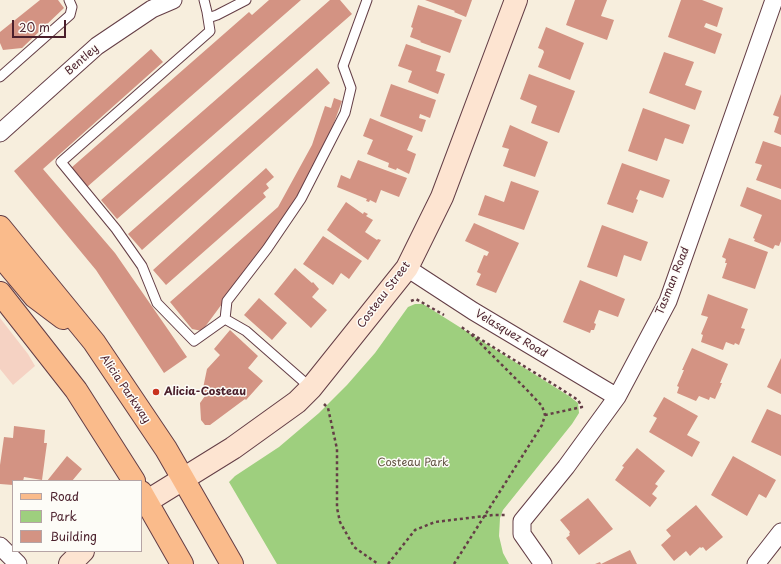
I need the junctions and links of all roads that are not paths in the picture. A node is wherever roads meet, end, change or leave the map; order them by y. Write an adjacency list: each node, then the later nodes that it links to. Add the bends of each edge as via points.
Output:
1 (69, 0): 9 (lane, via 72,7 70,15)
2 (173, 0): 10 (street, Bentley, via 152,9 97,46)
3 (204, 0): 8 (lane)
4 (246, 0): 8 (lane)
5 (367, 0): 15 (lane, via 343,66 351,88 345,113 301,199 267,249 227,300)
6 (516, 0): 13 (street, Costeau Street, via 442,197)
7 (776, 2): 18 (street, Tasman Road, via 668,301)
8 (208, 18): 15 (lane, via 210,31 60,162 116,229 142,266 158,303 194,341)
9 (0, 77)
10 (0, 133)
11 (0, 227): 16 (main road, Alicia Parkway)
12 (0, 255): 16 (main road, via 35,297)
13 (407, 268): 17 (street, Costeau Street); 18 (street, Velasquez Road, via 473,311)
14 (0, 293): 20 (main road, via 76,390)
15 (225, 319): 17 (lane, via 246,331)
16 (94, 342): 19 (main road, Alicia Parkway)
17 (311, 388): 19 (street, Costeau Street, via 297,402 233,448)
18 (617, 397): 29 (street, Tasman Road, via 522,528)
19 (183, 478): 21 (street, Costeau Street); 28 (main road, Alicia Parkway)
20 (133, 480)
21 (143, 499): 27 (main road)
22 (781, 532): 30 (street)
23 (0, 546): 25 (street)
24 (82, 552): 26 (street)
25 (18, 564)
26 (70, 564)
27 (182, 564)
28 (232, 564)
29 (543, 564)
30 (756, 564)

